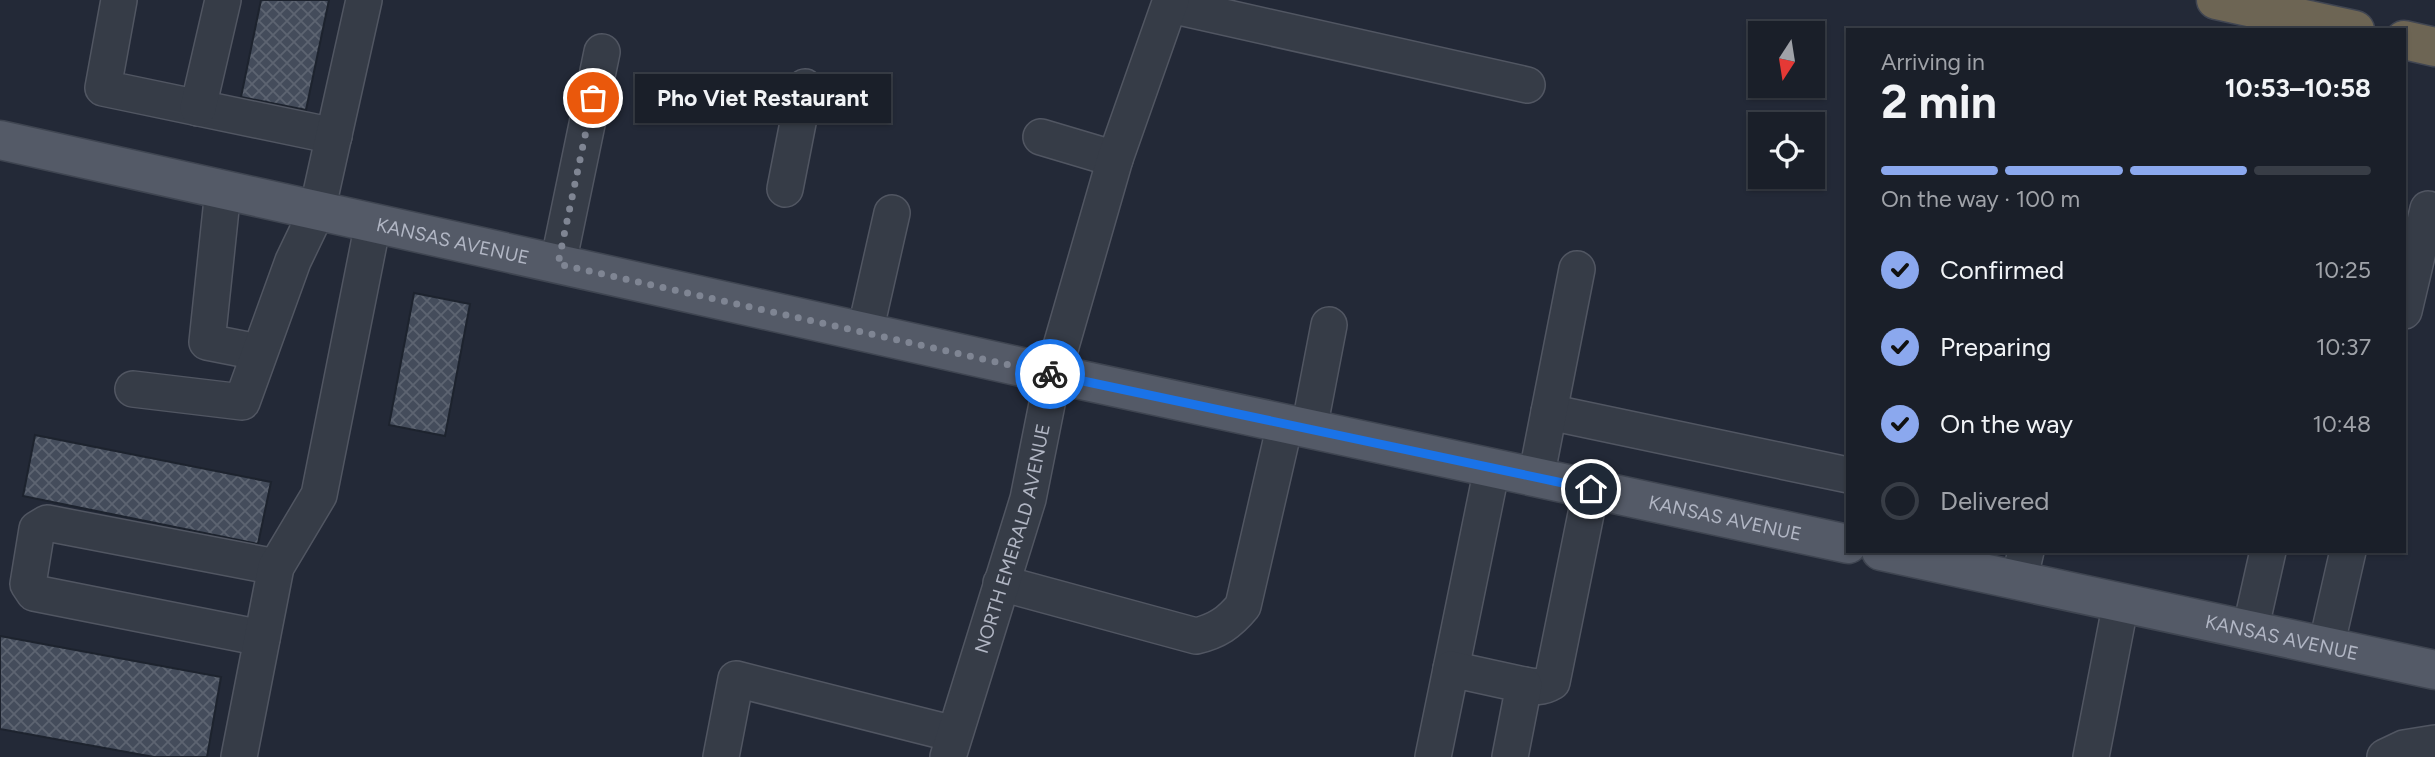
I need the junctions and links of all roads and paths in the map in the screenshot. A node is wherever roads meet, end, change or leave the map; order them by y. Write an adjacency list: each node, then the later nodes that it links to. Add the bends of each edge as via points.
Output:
1 (119, 0): 12 (street, via 103,88)
2 (223, 0): 12 (street)
3 (364, 0): 13 (street)
4 (2216, 0): 6 (highway)
5 (1170, 3): 10 (street); 16 (street, NORTH EMERALD AVENUE)
6 (2346, 28)
7 (2406, 40): 8 (highway)
8 (2435, 47)
9 (602, 52): 23 (street)
10 (1527, 85)
11 (805, 87): 17 (street)
12 (198, 108): 13 (street)
13 (334, 136): 20 (street)
14 (1041, 137): 16 (street)
15 (0, 140): 18 (main road, KANSAS AVENUE)
16 (1115, 159): 29 (street, NORTH EMERALD AVENUE)
17 (785, 189)
18 (223, 190): 20 (main road, KANSAS AVENUE); 28 (street, via 207,342)
19 (2428, 209): 25 (street)
20 (317, 211): 22 (main road, KANSAS AVENUE); 28 (street)
21 (892, 213): 27 (street)
22 (373, 223): 23 (main road, KANSAS AVENUE); 42 (street, via 319,495)
23 (558, 264): 27 (main road, KANSAS AVENUE)
24 (1577, 269): 31 (street)
25 (2406, 303)
26 (1329, 325): 32 (street)
27 (865, 332): 29 (main road, KANSAS AVENUE)
28 (258, 352): 30 (street, via 242,402)
29 (1053, 374): 32 (main road, KANSAS AVENUE); 43 (street, NORTH EMERALD AVENUE, via 1028,499)
30 (133, 388)
31 (1549, 412): 34 (street); 35 (street)
32 (1297, 426): 33 (main road, KANSAS AVENUE); 43 (street, via 1242,606 1214,632 1196,636)
33 (1492, 468): 35 (main road, KANSAS AVENUE); 48 (street)
34 (1846, 475)
35 (1536, 478): 36 (main road, KANSAS AVENUE)
36 (1591, 489): 37 (main road, KANSAS AVENUE); 50 (street, via 1552,682 1537,688)
37 (1846, 544)
38 (1900, 553): 41 (main road, KANSAS AVENUE)
39 (2267, 553): 45 (street)
40 (2348, 553): 47 (street)
41 (2023, 566): 44 (main road, KANSAS AVENUE)
42 (276, 568): 46 (street); 46 (street, via 47,523 37,529 28,584 34,593)
43 (1001, 583): 52 (street, NORTH EMERALD AVENUE)
44 (2121, 603): 45 (main road, KANSAS AVENUE); 57 (street)
45 (2250, 631): 47 (main road, KANSAS AVENUE)
46 (262, 638): 53 (street)
47 (2326, 647): 49 (main road, KANSAS AVENUE)
48 (1451, 669): 50 (street); 55 (street)
49 (2435, 670)
50 (1524, 685): 56 (street)
51 (2435, 743): 58 (street, via 2404,748)
52 (951, 746): 54 (street, via 736,679)
53 (239, 757)
54 (721, 757)
55 (1433, 757)
56 (1510, 757)
57 (2091, 757)
58 (2385, 757)

